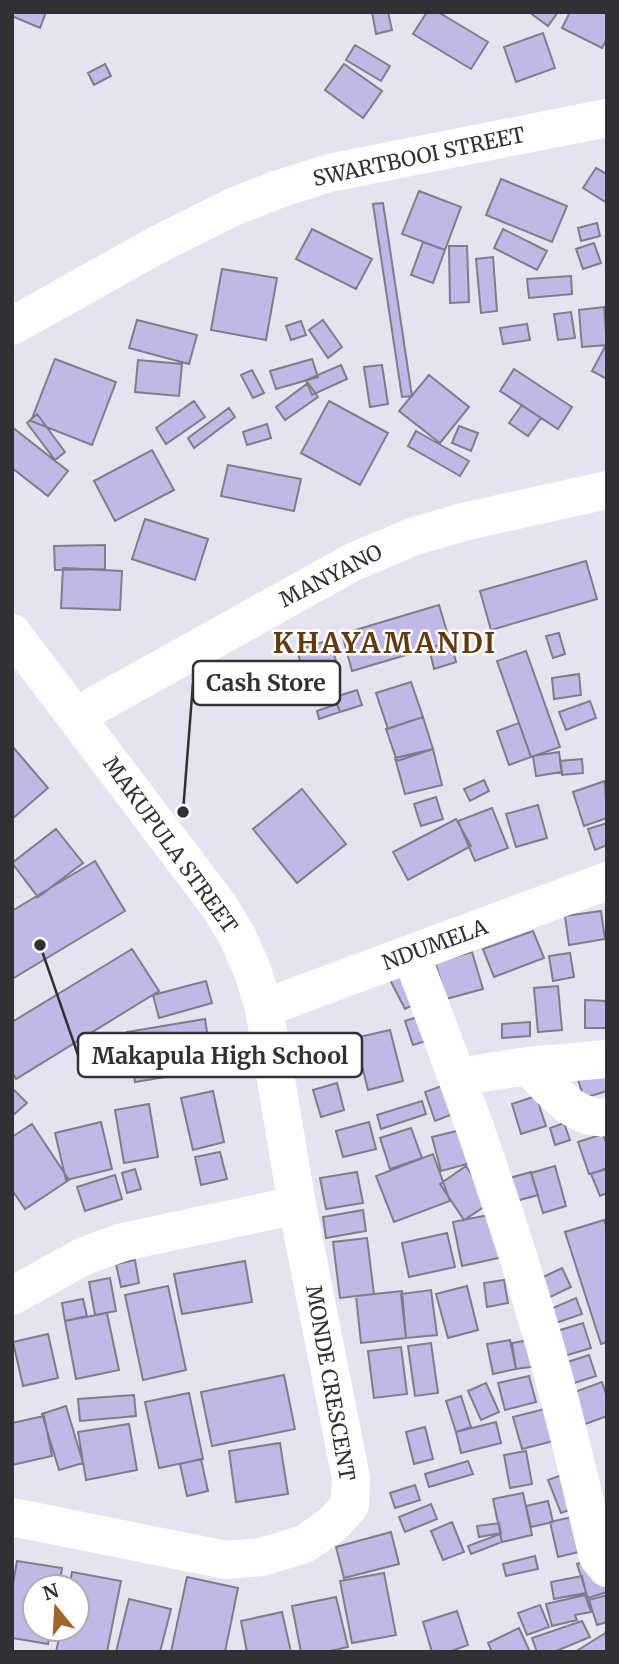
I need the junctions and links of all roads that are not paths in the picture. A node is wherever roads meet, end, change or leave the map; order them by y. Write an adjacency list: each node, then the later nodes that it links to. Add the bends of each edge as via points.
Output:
1 (607, 118): 2 (street, SWARTBOOI STREET, via 329,173 276,190 157,245)
2 (12, 326)
3 (607, 490): 5 (street, MANYANO, via 463,522 353,562)
4 (12, 633): 5 (street, MAKUPULA STREET)
5 (76, 716): 8 (street, MAKUPULA STREET, via 219,906 252,969)
6 (607, 881): 7 (street, NDUMELA)
7 (411, 954): 8 (street, NDUMELA); 11 (street)
8 (264, 1009): 13 (street, MAKUPULA STREET)
9 (607, 1059): 10 (street)
10 (528, 1066): 11 (street); 12 (street, via 570,1108)
11 (457, 1077): 16 (street, via 536,1315 598,1557)
12 (607, 1117)
13 (297, 1205): 14 (street, via 123,1242 84,1256); 15 (street, MONDE CRESCENT, via 351,1478 349,1505 332,1525 304,1544 262,1557 226,1560)
14 (12, 1296)
15 (12, 1517)
16 (607, 1568)

